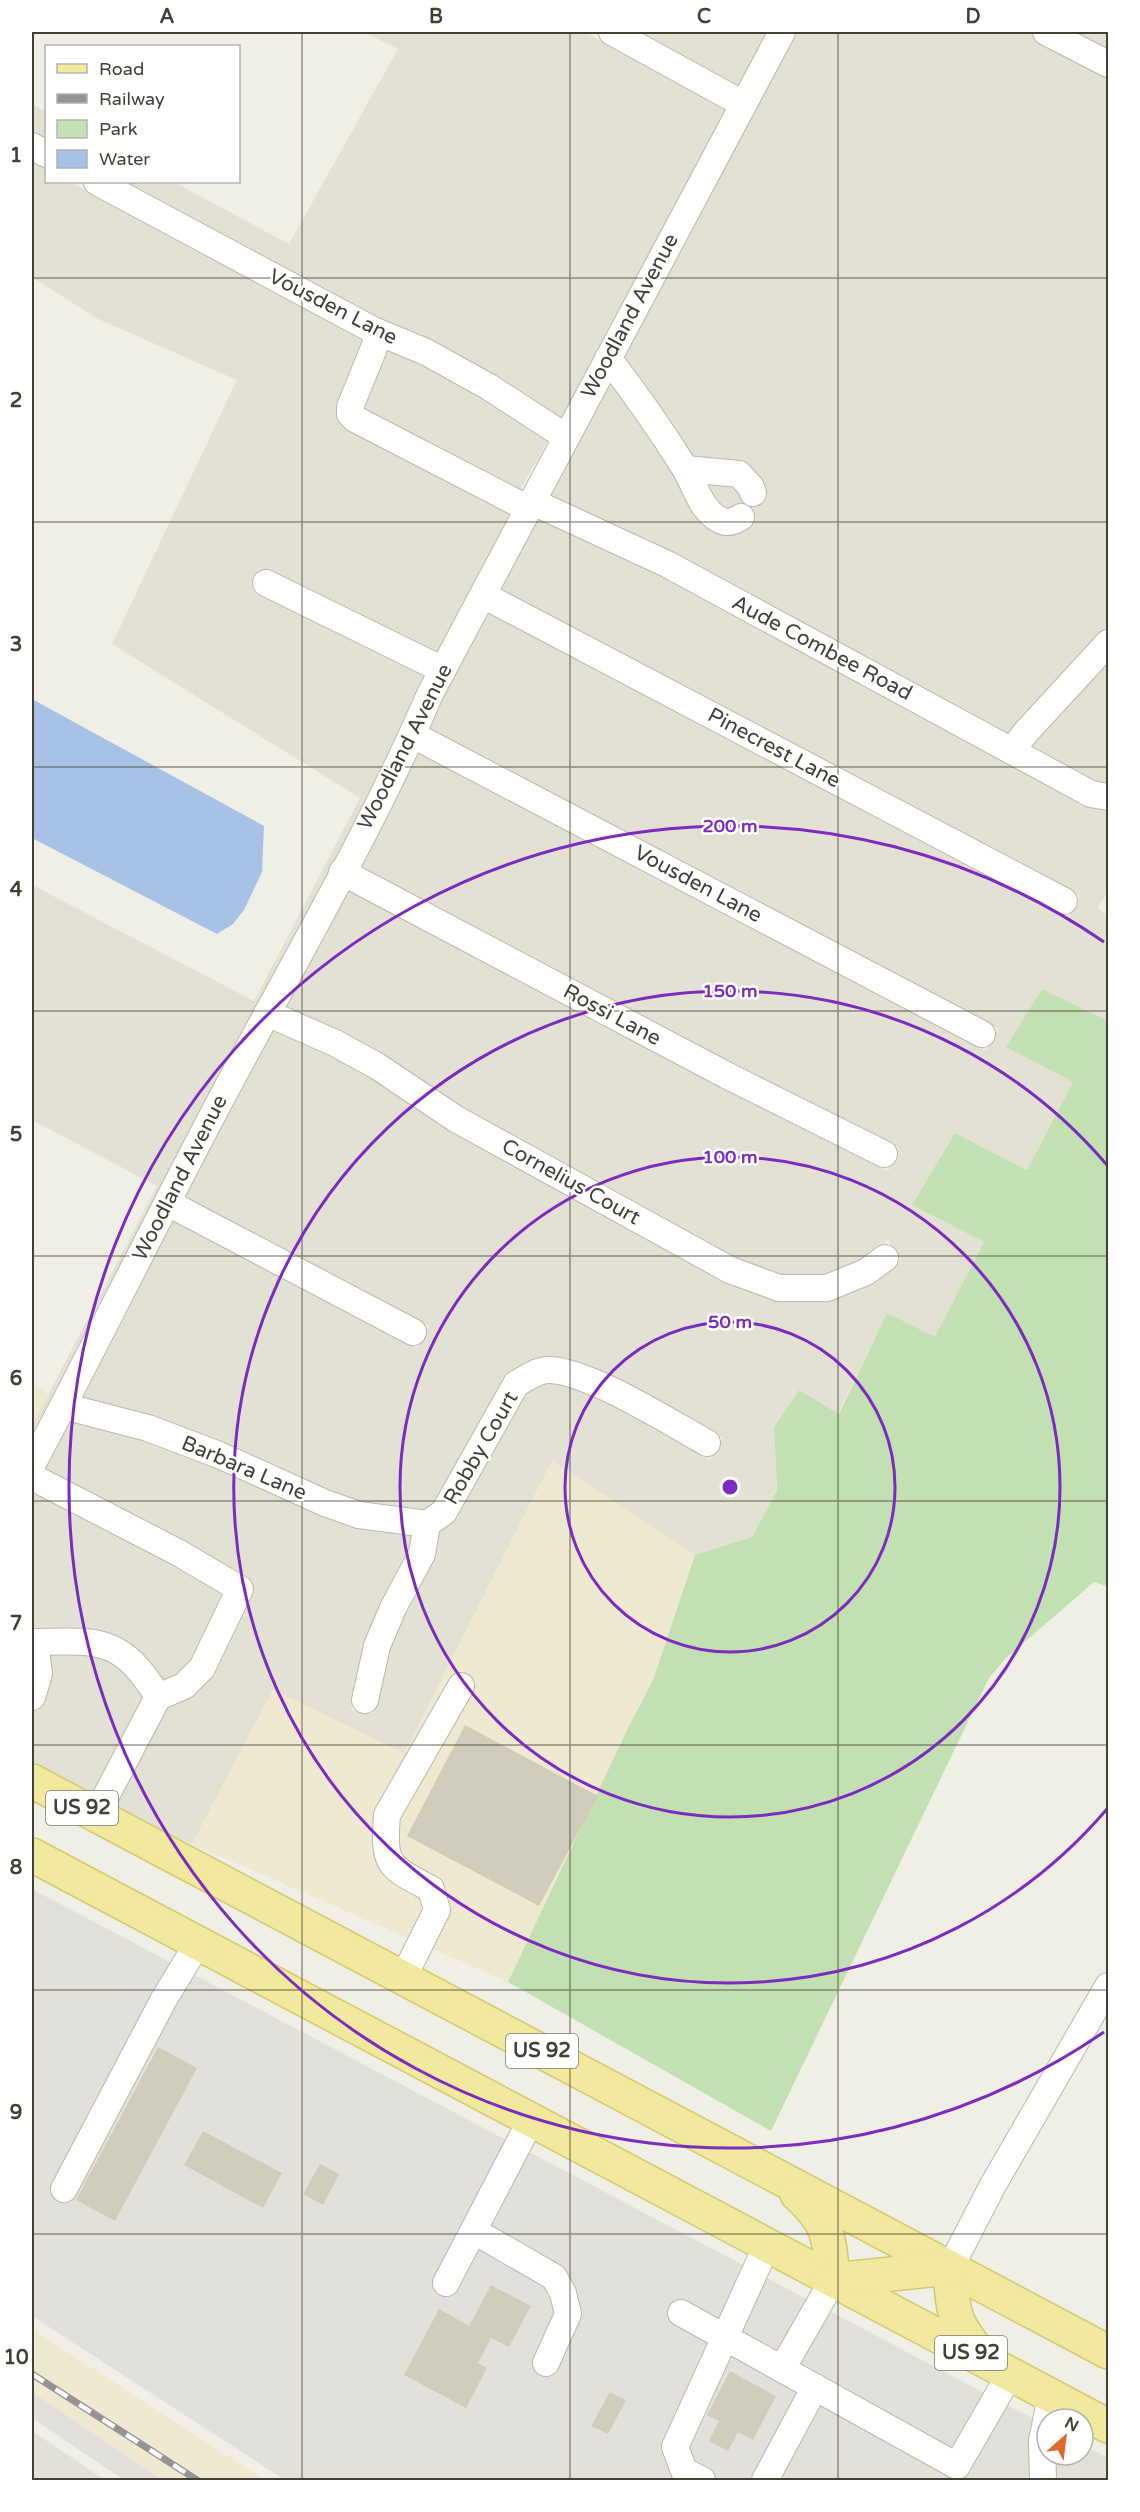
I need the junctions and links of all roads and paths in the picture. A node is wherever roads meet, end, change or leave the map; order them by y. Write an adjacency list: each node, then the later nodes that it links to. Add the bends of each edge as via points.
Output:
1 (612, 32): 5 (street)
2 (782, 32): 5 (street, Woodland Avenue)
3 (1046, 32): 4 (street)
4 (1108, 64)
5 (743, 104): 8 (street, Woodland Avenue)
6 (99, 183): 7 (street, Vousden Lane)
7 (380, 333): 9 (street, Vousden Lane, via 426,352 480,382); 12 (street, Aude Combee Road, via 350,414)
8 (608, 358): 9 (street, Woodland Avenue); 10 (street)
9 (566, 437): 12 (street, Woodland Avenue)
10 (686, 469): 11 (street, via 739,474); 13 (street, via 694,489 721,522 735,522)
11 (753, 494)
12 (531, 505): 15 (street, Woodland Avenue); 19 (street, Aude Combee Road, via 667,564)
13 (741, 517)
14 (266, 583): 17 (street)
15 (483, 596): 17 (street, Woodland Avenue); 22 (street, Pinecrest Lane)
16 (1108, 643): 19 (street)
17 (443, 670): 18 (street, Woodland Avenue)
18 (412, 735): 21 (street, Woodland Avenue); 24 (street, Vousden Lane)
19 (1012, 750): 20 (street, Aude Combee Road, via 1091,794)
20 (1108, 797)
21 (342, 872): 23 (street, Woodland Avenue); 25 (street, Rossi Lane)
22 (1064, 901)
23 (267, 1013): 26 (street, Woodland Avenue); 27 (street, Cornelius Court, via 377,1066 456,1119 730,1270 779,1288 827,1288 866,1272)
24 (982, 1034)
25 (884, 1155)
26 (168, 1203): 28 (street); 29 (street, Woodland Avenue)
27 (885, 1258)
28 (413, 1332)
29 (63, 1406): 31 (street, Woodland Avenue); 33 (street, Barbara Lane, via 158,1432 359,1515)
30 (707, 1443): 33 (street, Robby Court, via 578,1377 550,1370 536,1372 516,1384 444,1512)
31 (32, 1465)
32 (32, 1477): 37 (street, via 240,1589 202,1668 184,1686)
33 (427, 1524): 38 (street, Robby Court, via 422,1554 377,1646)
34 (33, 1642): 36 (street, via 39,1674); 37 (street, via 88,1640 111,1647 146,1676)
35 (461, 1686): 43 (street, via 387,1815 387,1857 395,1870 431,1889 437,1910)
36 (32, 1697)
37 (158, 1697): 40 (street)
38 (365, 1700)
39 (32, 1781): 40 (main road, US 92)
40 (96, 1815): 43 (main road, US 92)
41 (32, 1855): 42 (main road, US 92)
42 (198, 1943): 45 (main road, US 92); 47 (street, via 164,1999)
43 (403, 1977): 46 (main road, US 92)
44 (1108, 1986): 50 (street, via 993,2185)
45 (531, 2120): 48 (street); 49 (main road, US 92)
46 (778, 2177): 50 (main road, US 92); 51 (main road, via 823,2222)
47 (64, 2189)
48 (474, 2231): 52 (street); 56 (street, via 554,2277 563,2293 568,2314)
49 (767, 2245): 51 (main road, US 92); 54 (street)
50 (950, 2268): 51 (main road); 55 (main road, US 92); 57 (main road, via 954,2312 963,2334)
51 (833, 2280): 57 (main road, US 92); 58 (street)
52 (446, 2283)
53 (681, 2313): 54 (street)
54 (726, 2337): 58 (street); 63 (street, via 675,2447 684,2471)
55 (1108, 2352)
56 (546, 2363)
57 (998, 2367): 60 (main road, US 92); 62 (street)
58 (782, 2368): 59 (street)
59 (815, 2387): 62 (street); 64 (street)
60 (1051, 2396): 61 (main road, US 92); 65 (street, via 1042,2441)
61 (1108, 2426)
62 (954, 2473)
63 (702, 2481)
64 (765, 2481)
65 (1043, 2481)

